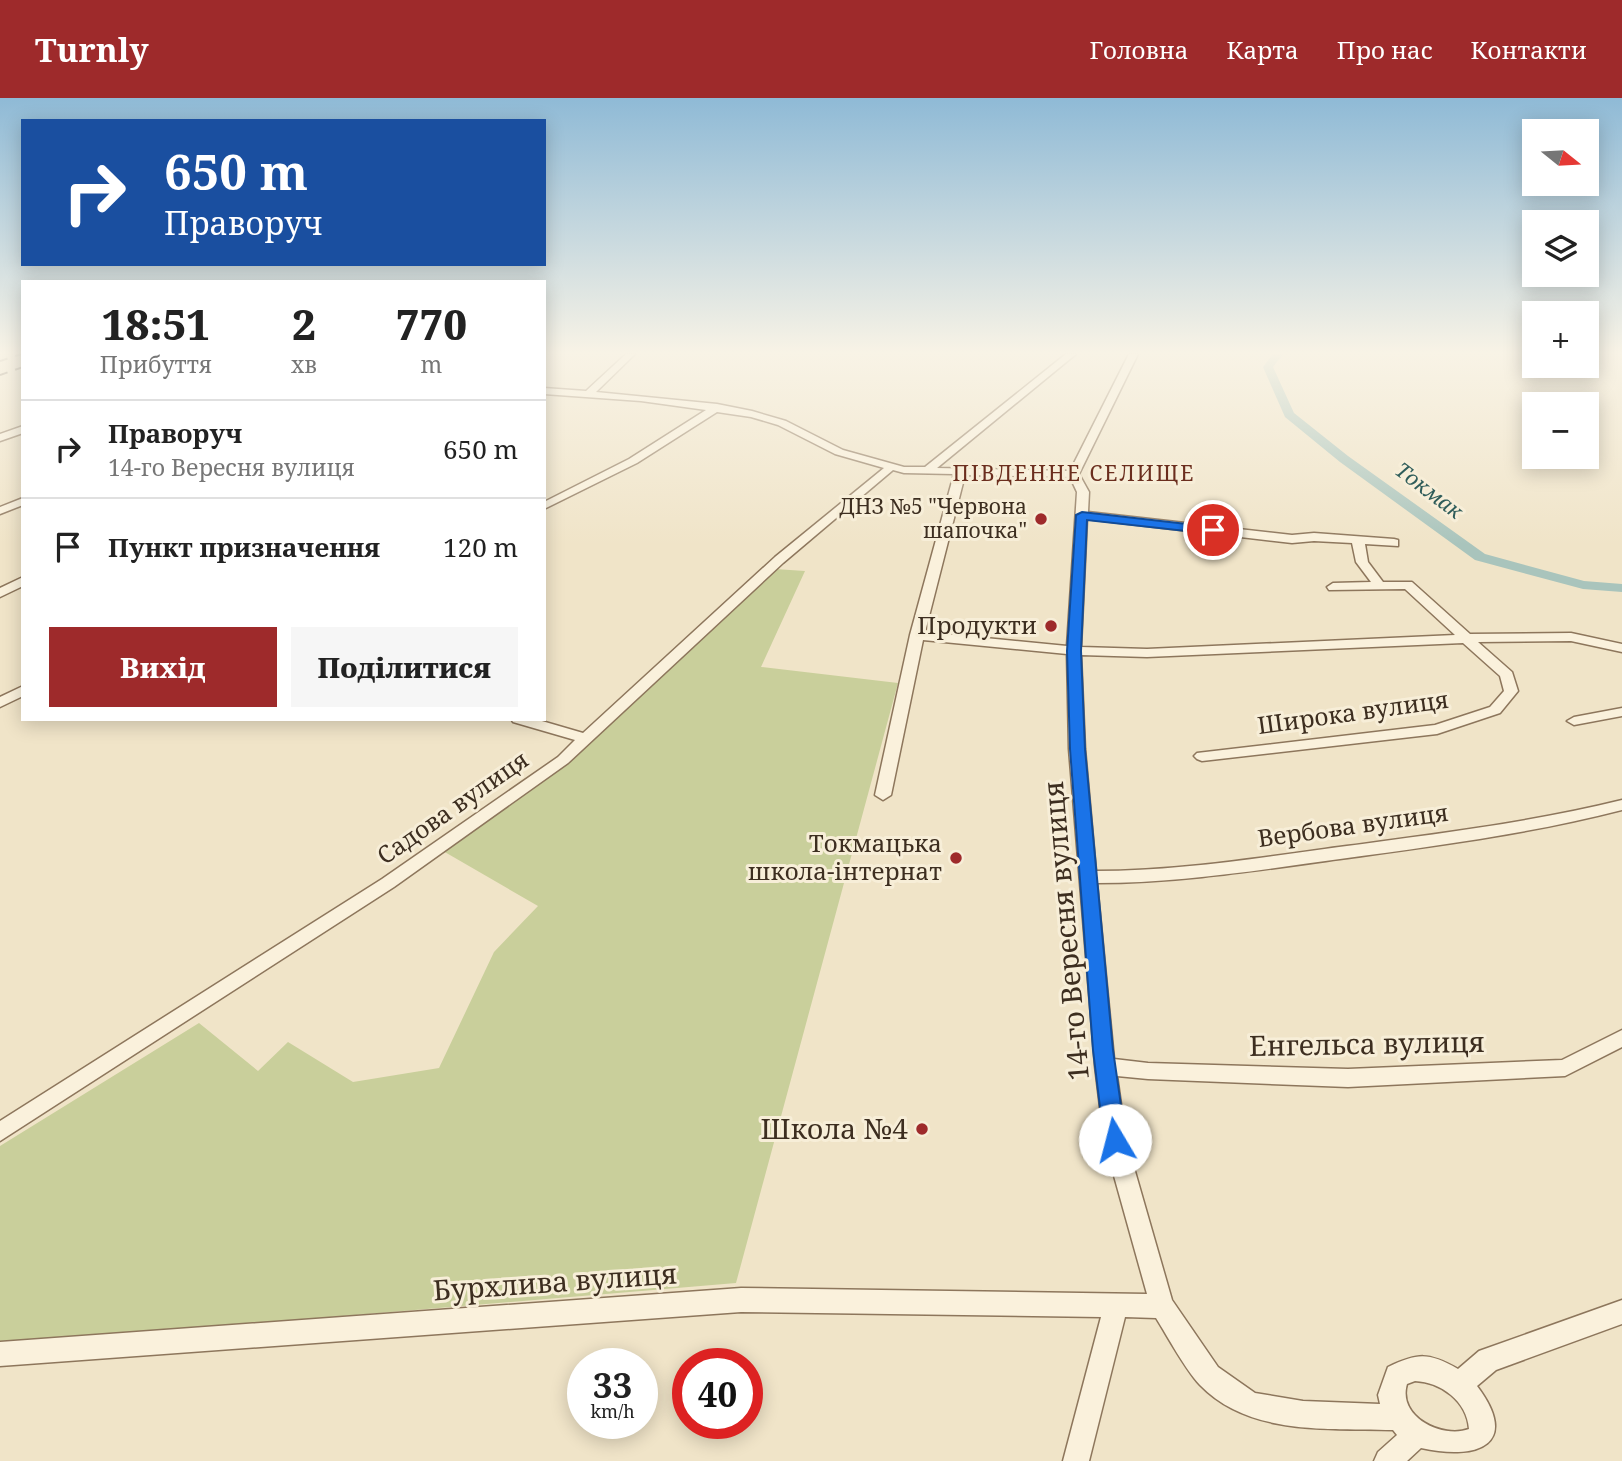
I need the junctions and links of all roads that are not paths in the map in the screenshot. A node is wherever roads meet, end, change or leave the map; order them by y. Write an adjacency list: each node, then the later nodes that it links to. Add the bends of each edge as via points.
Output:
1 (703, 418): 12 (street, via 589,486)
2 (763, 418): 7 (street, via 839,453)
3 (992, 418): 8 (street)
4 (1102, 418): 10 (street)
5 (21, 430): 6 (street)
6 (0, 438)
7 (891, 467): 8 (street); 31 (street, Садова вулиця, via 779,560)
8 (928, 471): 9 (street)
9 (960, 472): 10 (street); 22 (street)
10 (1074, 474): 14 (street, 14-го Вересня вулиця, via 1083,492)
11 (21, 502): 13 (street)
12 (546, 505)
13 (0, 511)
14 (1082, 515): 15 (street, via 1292,539); 25 (street, 14-го Вересня вулиця)
15 (1358, 541): 16 (street); 19 (street, via 1362,562)
16 (1394, 543)
17 (0, 579): 18 (street)
18 (21, 583): 21 (street)
19 (1380, 586): 20 (street, Широка вулиця); 23 (street, Широка вулиця, via 1408,585)
20 (1333, 587)
21 (0, 593)
22 (918, 635): 25 (street); 33 (street)
23 (1464, 638): 24 (street, via 1571,637); 25 (street, via 1147,653); 32 (street, Широка вулиця, via 1507,675 1511,691 1495,710 1437,729)
24 (1622, 648)
25 (1074, 651): 35 (street, 14-го Вересня вулиця)
26 (21, 691): 27 (street)
27 (0, 703)
28 (1622, 712): 30 (street)
29 (525, 721): 31 (street)
30 (1574, 721)
31 (585, 738): 38 (street, Садова вулиця, via 563,760 388,883)
32 (1202, 757)
33 (883, 795)
34 (1622, 805): 35 (street, Вербова вулиця, via 1497,832 1130,878)
35 (1089, 877): 37 (street, 14-го Вересня вулиця)
36 (1622, 1038): 37 (street, Енгельса вулиця, via 1564,1068 1348,1078)
37 (1105, 1066): 40 (street, 14-го Вересня вулиця, via 1115,1140)
38 (0, 1132)
39 (1116, 1306): 40 (street, Бурхлива вулиця); 42 (street, Бурхлива вулиця, via 741,1300); 47 (street)
40 (1162, 1306): 44 (street, 14-го Вересня вулиця, via 1209,1376 1250,1405 1303,1414)
41 (1622, 1312): 43 (street, via 1489,1360)
42 (0, 1354)
43 (1459, 1384): 44 (street, via 1436,1371 1404,1371 1390,1394); 46 (street, via 1476,1406 1482,1429 1476,1448)
44 (1395, 1417): 45 (street)
45 (1412, 1439): 46 (street, via 1435,1454); 48 (street)
46 (1460, 1459)
47 (1076, 1461)
48 (1387, 1461)

